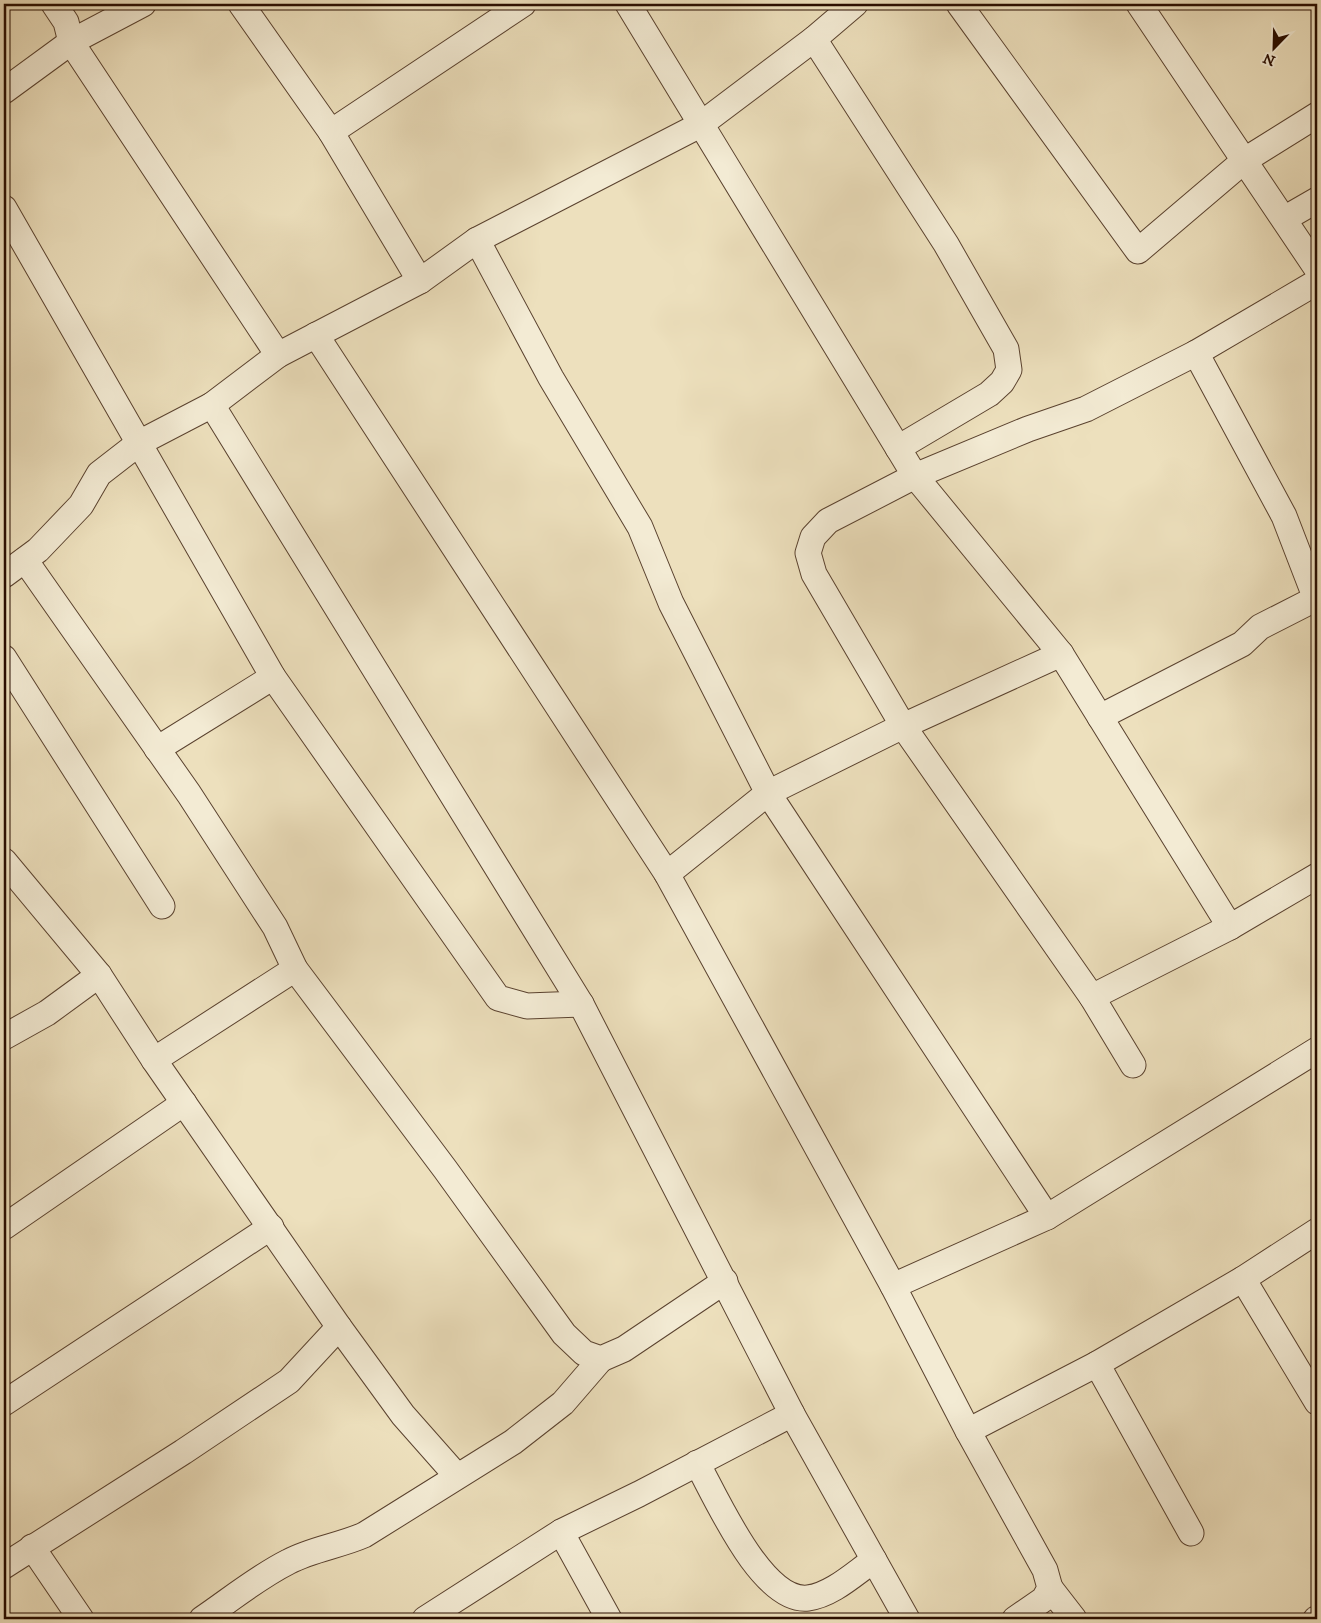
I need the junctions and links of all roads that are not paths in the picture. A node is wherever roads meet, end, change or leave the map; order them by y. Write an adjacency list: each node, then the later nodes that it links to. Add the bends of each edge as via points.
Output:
1 (54, 4): 10 (street, via 66,22)
2 (143, 4): 10 (street)
3 (241, 4): 14 (street)
4 (523, 4): 14 (street)
5 (628, 4): 13 (street)
6 (855, 4): 9 (street)
7 (959, 4): 15 (street, via 1138,251)
8 (1140, 4): 15 (street)
9 (814, 39): 13 (street); 28 (street, via 946,244 1006,349 1009,370 996,388)
10 (71, 42): 11 (street); 25 (street)
11 (4, 91)
12 (1317, 115): 15 (street)
13 (700, 125): 19 (street); 28 (street)
14 (331, 132): 21 (street)
15 (1245, 160): 18 (street)
16 (1317, 200): 18 (street)
17 (4, 208): 27 (street)
18 (1284, 219): 20 (street)
19 (477, 240): 21 (street); 39 (street, via 551,378 640,527 671,603)
20 (1317, 269)
21 (420, 281): 23 (street)
22 (1317, 282): 24 (street)
23 (316, 335): 25 (street); 41 (street)
24 (1196, 353): 29 (street, via 1086,409 1028,429); 32 (street, via 1284,516)
25 (278, 355): 26 (street)
26 (212, 405): 27 (street); 48 (street)
27 (139, 443): 30 (street, via 99,474 81,505); 35 (street)
28 (898, 448): 29 (street)
29 (915, 476): 33 (street); 37 (street, via 828,521 814,537 808,553 814,574)
30 (25, 560): 31 (street); 38 (street)
31 (4, 575)
32 (1317, 598): 36 (street, via 1260,627 1242,644)
33 (1060, 654): 36 (street); 37 (street)
34 (4, 658): 43 (street)
35 (273, 677): 38 (street); 48 (street, via 498,998 527,1006)
36 (1100, 718): 44 (street)
37 (903, 726): 39 (street); 47 (street)
38 (157, 749): 45 (street, via 275,927)
39 (768, 793): 41 (street); 54 (street)
40 (4, 861): 46 (street)
41 (667, 874): 60 (street)
42 (1317, 876): 44 (street)
43 (162, 906)
44 (1230, 927): 47 (street)
45 (295, 969): 51 (street); 62 (street, via 564,1334 584,1353)
46 (99, 975): 49 (street, via 47,1013); 51 (street)
47 (1092, 997): 52 (street)
48 (581, 1004): 59 (street)
49 (4, 1037)
50 (1317, 1050): 54 (street)
51 (154, 1060): 53 (street)
52 (1133, 1065)
53 (184, 1102): 55 (street); 56 (street)
54 (1047, 1217): 60 (street)
55 (4, 1226)
56 (271, 1227): 61 (street); 65 (street)
57 (1317, 1231): 58 (street)
58 (1243, 1279): 63 (street); 64 (street)
59 (725, 1280): 62 (street, via 624,1349); 66 (street)
60 (893, 1286): 67 (street)
61 (339, 1327): 69 (street, via 403,1414); 72 (street, via 289,1380)
62 (601, 1359): 69 (street, via 563,1403 513,1442)
63 (1097, 1364): 67 (street); 71 (street)
64 (1317, 1402)
65 (4, 1403)
66 (792, 1414): 68 (street); 73 (street)
67 (968, 1431): 75 (street, via 1045,1570)
68 (696, 1463): 70 (street); 73 (street, via 754,1564 791,1597 809,1598 831,1590)
69 (456, 1475): 77 (street, via 395,1518 344,1544 319,1549 288,1562)
70 (561, 1532): 78 (street); 79 (street)
71 (1191, 1533)
72 (32, 1548): 74 (street); 76 (street)
73 (874, 1560): 80 (street)
74 (4, 1566)
75 (1050, 1588): 81 (street, via 1044,1599); 82 (street)
76 (81, 1619)
77 (202, 1619)
78 (425, 1619)
79 (609, 1619)
80 (907, 1619)
81 (1015, 1619)
82 (1074, 1619)

